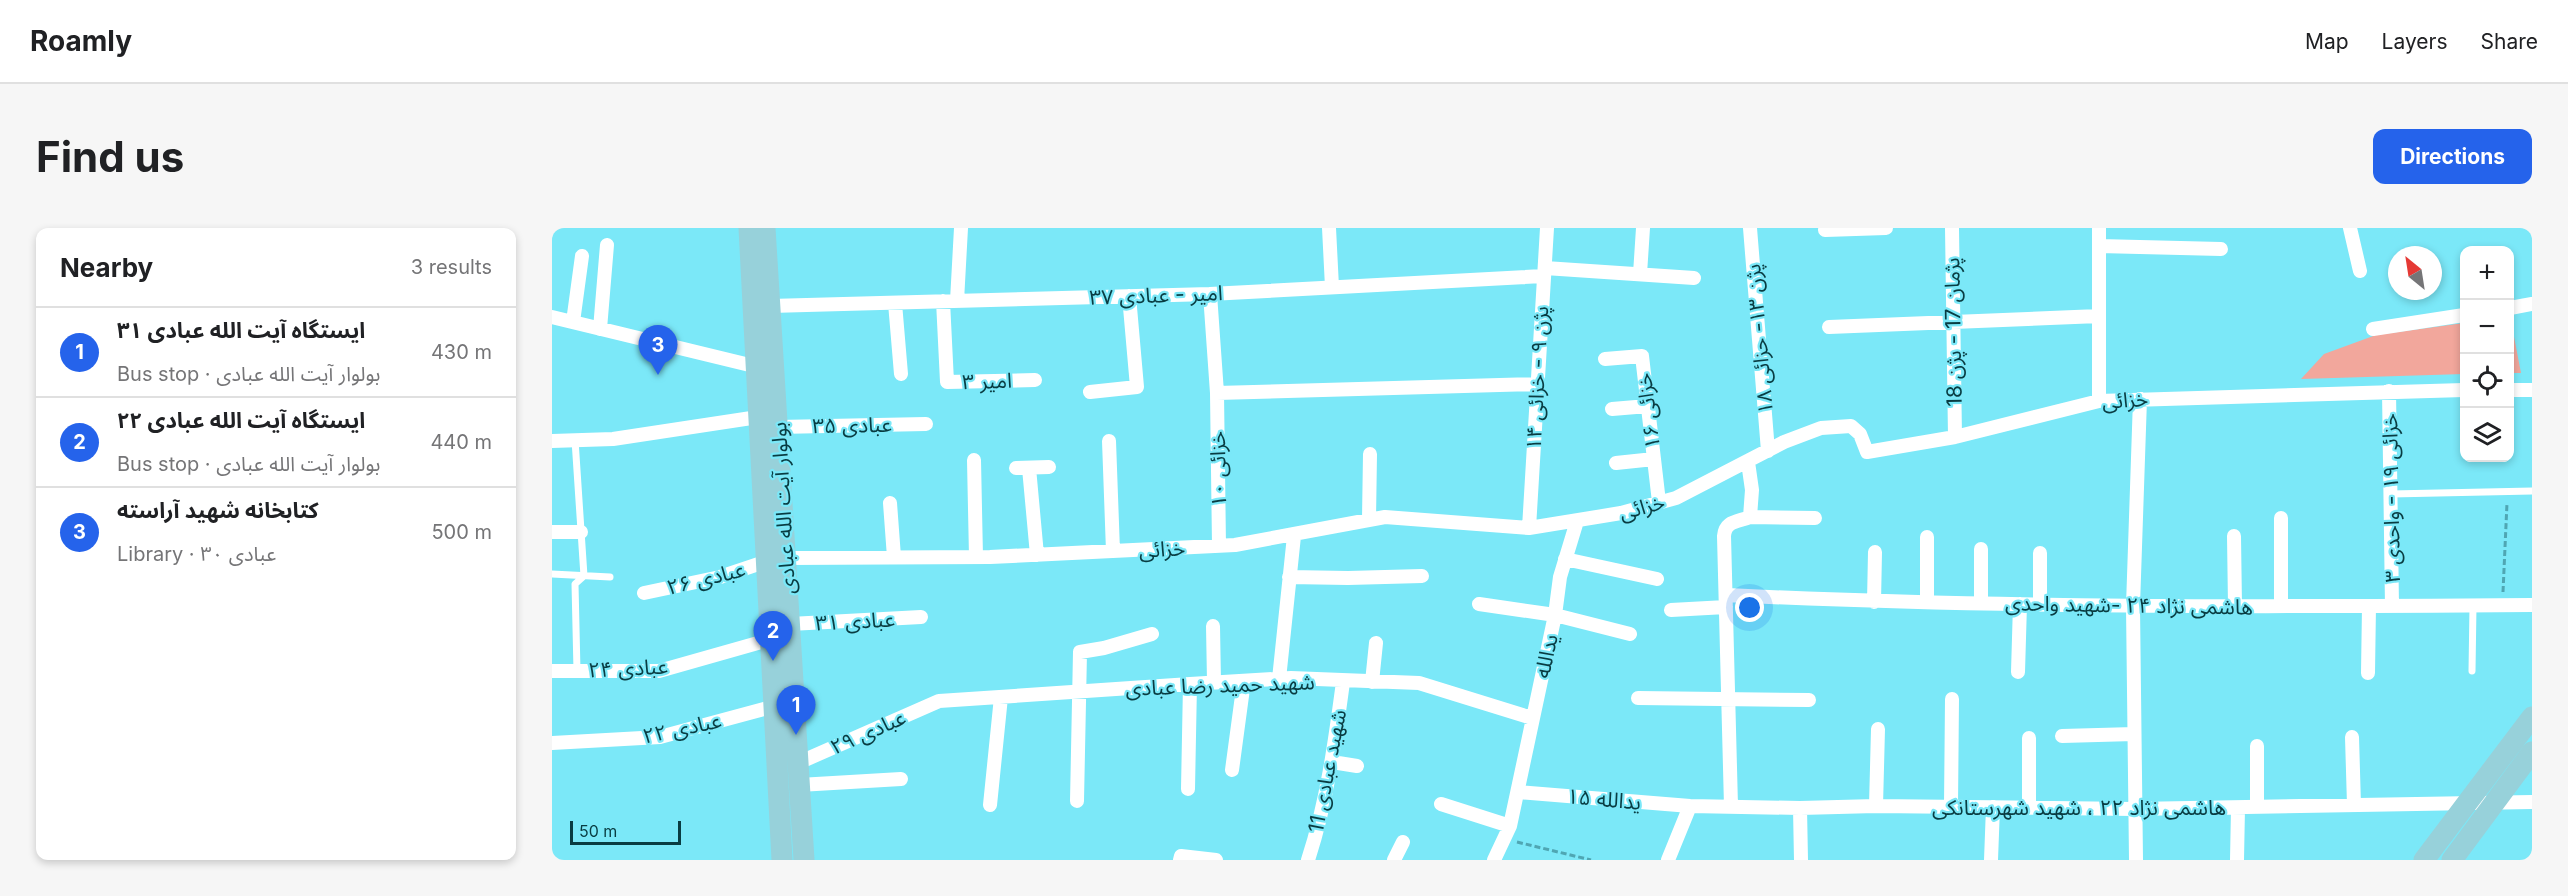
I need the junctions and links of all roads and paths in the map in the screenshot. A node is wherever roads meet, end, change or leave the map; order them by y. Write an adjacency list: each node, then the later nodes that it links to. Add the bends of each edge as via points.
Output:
1 (749, 228): 38 (main road, بولوار آیت الله عبادی)
2 (765, 228): 27 (main road, بولوار آیت الله عبادی)
3 (961, 228): 24 (street)
4 (1329, 228): 21 (street)
5 (1547, 228): 18 (street, پژن ۹ - خزائی ۱۴)
6 (1643, 228): 19 (street)
7 (1750, 228): 59 (street, پژن ۱۳- حزائی ۱۸)
8 (1886, 228): 12 (street)
9 (1952, 228): 33 (street, پژمان 17 - پژن 18)
10 (2099, 228): 14 (street)
11 (2350, 228): 17 (street)
12 (1825, 230)
13 (607, 244): 35 (street)
14 (2099, 246): 15 (street); 30 (street)
15 (2221, 249)
16 (582, 256): 32 (street)
17 (2360, 271)
18 (1544, 272): 19 (street, امیر - عبادی ۳۷); 21 (street, امیر - عبادی ۳۷); 41 (street, پژن ۹ - خزائی ۱۴)
19 (1640, 274): 20 (street, امیر - عبادی ۳۷)
20 (1694, 278)
21 (1332, 287): 22 (street, امیر - عبادی ۳۷)
22 (1210, 294): 23 (street, امیر - عبادی ۳۷); 47 (street, خزائی ۱۰)
23 (1130, 296): 24 (street, امیر - عبادی ۳۷); 46 (street, via 1137,387)
24 (950, 301): 25 (street, امیر - عبادی ۳۷); 40 (street, امیر ۳, via 947,382)
25 (895, 303): 27 (street, امیر - عبادی ۳۷); 39 (street)
26 (2532, 304): 28 (street)
27 (770, 306): 38 (main road, بولوار آیت الله عبادی)
28 (2514, 307)
29 (552, 316): 32 (street)
30 (2099, 316): 33 (street); 49 (street)
31 (2460, 316): 36 (street)
32 (573, 322): 35 (street)
33 (1954, 322): 34 (street); 55 (street, پژمان 17 - پژن 18)
34 (1829, 327)
35 (600, 329): 38 (street)
36 (2373, 329)
37 (1605, 359): 50 (street, خزائی ۱۶, via 1642,356)
38 (765, 368): 52 (main road, بولوار آیت الله عبادی); 54 (main road, بولوار آیت الله عبادی)
39 (901, 374)
40 (1035, 380)
41 (1539, 384): 47 (street); 76 (street, پژن ۹ - خزائی ۱۴)
42 (2460, 390): 45 (street, خزائی)
43 (2514, 390): 44 (street)
44 (2532, 390)
45 (2389, 391): 48 (street, خزائی); 68 (street, خزائی ۱۹ - واحدی ۳)
46 (1090, 392)
47 (1217, 393): 82 (street, خزائی ۱۰)
48 (2140, 399): 49 (street, خزائی); 108 (street)
49 (2099, 401): 55 (street, خزائی)
50 (1648, 406): 51 (street); 61 (street, خزائی ۱۶)
51 (1611, 409)
52 (758, 417): 56 (street, via 613,439); 91 (main road, بولوار آیت الله عبادی)
53 (926, 424): 54 (street, عبادی ۳۵)
54 (778, 427): 91 (main road, بولوار آیت الله عبادی)
55 (1955, 437): 59 (street, خزائی, via 1867,452 1860,434 1851,426 1821,428)
56 (575, 440): 57 (street); 78 (lane)
57 (552, 441)
58 (1109, 441): 84 (street)
59 (1768, 451): 63 (street, خزائی)
60 (1370, 454): 74 (street)
61 (1654, 459): 64 (street); 70 (street, خزائی ۱۶)
62 (974, 460): 89 (street)
63 (1748, 462): 70 (street, خزائی, via 1676,498); 71 (street)
64 (1616, 463)
65 (1049, 467): 87 (street, via 1023,468)
66 (2507, 492): 67 (lane); 68 (lane); 106 (path)
67 (2532, 492)
68 (2391, 494): 112 (street, خزائی ۱۹ - واحدی ۳)
69 (890, 502): 88 (street)
70 (1659, 502): 75 (street, خزائی)
71 (1750, 517): 72 (street); 99 (street, via 1724,529)
72 (1815, 518)
73 (2282, 518): 110 (street)
74 (1370, 519): 76 (street, خزائی); 79 (street, خزائی)
75 (1577, 521): 76 (street, خزائی); 90 (street, یدالله)
76 (1529, 528)
77 (552, 532): 78 (street)
78 (581, 532): 93 (lane)
79 (1294, 536): 82 (street, خزائی); 96 (street)
80 (2234, 536): 109 (street)
81 (1927, 537): 101 (street)
82 (1219, 546): 84 (street, خزائی)
83 (1981, 549): 102 (street)
84 (1113, 551): 87 (street, خزائی)
85 (1875, 552): 100 (street)
86 (2040, 553): 105 (street)
87 (1037, 555): 89 (street, خزائی)
88 (894, 557): 89 (street, خزائی); 91 (street, خزائی)
89 (976, 557)
90 (1565, 559): 97 (street); 115 (street, یدالله)
91 (776, 560): 98 (street, عبادی ۲۶); 117 (main road, بولوار آیت الله عبادی); 121 (main road, بولوار آیت الله عبادی)
92 (552, 574): 93 (lane)
93 (584, 576): 95 (lane); 124 (lane, via 575,585)
94 (1422, 576): 96 (street)
95 (610, 577)
96 (1289, 577): 128 (street)
97 (1657, 579)
98 (644, 593)
99 (1726, 601): 100 (street, هاشمی نژاد ۲۴ -شهید واحدی); 114 (street, هاشمی نژاد ۲۴ -شهید واحدی); 136 (street)
100 (1874, 602): 101 (street, هاشمی نژاد ۲۴ -شهید واحدی)
101 (1927, 602): 102 (street, هاشمی نژاد ۲۴ -شهید واحدی)
102 (1981, 603): 104 (street, هاشمی نژاد ۲۴ -شهید واحدی)
103 (1479, 604): 115 (street)
104 (2020, 604): 105 (street, هاشمی نژاد ۲۴ -شهید واحدی); 126 (street)
105 (2040, 604): 108 (street, هاشمی نژاد ۲۴ -شهید واحدی)
106 (2502, 605): 107 (street, هاشمی نژاد ۲۴ -شهید واحدی); 113 (street, هاشمی نژاد ۲۴ -شهید واحدی)
107 (2532, 605)
108 (2133, 606): 109 (street, هاشمی نژاد ۲۴ -شهید واحدی); 145 (street)
109 (2235, 606): 110 (street, هاشمی نژاد ۲۴ -شهید واحدی)
110 (2281, 606): 111 (street, هاشمی نژاد ۲۴ -شهید واحدی)
111 (2369, 606): 112 (street, هاشمی نژاد ۲۴ -شهید واحدی); 127 (street)
112 (2392, 606): 113 (street, هاشمی نژاد ۲۴ -شهید واحدی)
113 (2474, 606): 125 (lane)
114 (1671, 610)
115 (1555, 615): 120 (street); 143 (street, یدالله)
116 (921, 617): 117 (street, عبادی ۳۱)
117 (790, 624): 153 (main road, بولوار آیت الله عبادی)
118 (1213, 626): 130 (street)
119 (1152, 634): 134 (street, via 1080,652)
120 (1630, 634)
121 (772, 639): 124 (street, عبادی ۲۴, via 659,671); 141 (main road, بولوار آیت الله عبادی)
122 (1376, 643): 132 (street)
123 (552, 671): 124 (street, عبادی ۲۴)
124 (577, 671)
125 (2472, 671)
126 (2018, 672)
127 (2368, 673)
128 (1278, 679): 129 (street, شهید حمید رضا عبادی); 131 (street, شهید حمید رضا عبادی)
129 (1244, 681): 130 (street, شهید حمید رضا عبادی); 155 (street)
130 (1214, 682): 133 (street, شهید حمید رضا عبادی)
131 (1343, 682): 132 (street, شهید حمید رضا عبادی); 152 (street, شهید عبادی 11)
132 (1372, 682): 143 (street, شهید حمید رضا عبادی, via 1419,683)
133 (1190, 684): 134 (street, شهید حمید رضا عبادی); 158 (street)
134 (1080, 692): 135 (street, شهید حمید رضا عبادی); 160 (street)
135 (1002, 697): 140 (street, شهید حمید رضا عبادی); 165 (street)
136 (1727, 697): 137 (street); 139 (street); 168 (street)
137 (1638, 698)
138 (1952, 699): 170 (street)
139 (1809, 700)
140 (939, 701): 153 (street, عبادی ۲۹)
141 (776, 706): 149 (street, عبادی ۲۲, via 660,737); 179 (main road, بولوار آیت الله عبادی)
142 (2532, 717): 163 (main road)
143 (1532, 718): 159 (street, یدالله)
144 (1878, 729): 169 (street)
145 (2134, 734): 146 (street); 176 (street)
146 (2062, 736)
147 (2352, 737): 166 (street)
148 (2029, 738): 175 (street)
149 (552, 743)
150 (2257, 746): 173 (street)
151 (2532, 752): 161 (main road)
152 (1332, 762): 154 (street); 183 (street, شهید عبادی 11, via 1320,825)
153 (798, 763): 157 (main road, بولوار آیت الله عبادی)
154 (1357, 766)
155 (1232, 770)
156 (901, 779): 157 (street)
157 (800, 785): 180 (main road, بولوار آیت الله عبادی)
158 (1188, 789)
159 (1518, 792): 167 (street, یدالله ۱۵); 177 (street, یدالله)
160 (1077, 801)
161 (2495, 802): 162 (street, هاشمی نژاد ۲۲ ، شهید شهرستانکی); 163 (street, هاشمی نژاد ۲۲ ، شهید شهرستانکی); 193 (main road)
162 (2532, 802)
163 (2468, 803): 166 (street, هاشمی نژاد ۲۲ ، شهید شهرستانکی); 192 (main road)
164 (1441, 804): 177 (street)
165 (990, 805)
166 (2354, 805): 173 (street, هاشمی نژاد ۲۲ ، شهید شهرستانکی)
167 (1690, 806): 168 (street, هاشمی نژاد ۲۲ ، شهید شهرستانکی); 187 (street)
168 (1731, 806): 174 (street, هاشمی نژاد ۲۲ ، شهید شهرستانکی)
169 (1876, 806): 170 (street, هاشمی نژاد ۲۲ ، شهید شهرستانکی); 174 (street, هاشمی نژاد ۲۲ ، شهید شهرستانکی)
170 (1952, 806): 171 (street, هاشمی نژاد ۲۲ ، شهید شهرستانکی)
171 (1993, 807): 175 (street, هاشمی نژاد ۲۲ ، شهید شهرستانکی); 189 (street)
172 (2238, 807): 173 (street, هاشمی نژاد ۲۲ ، شهید شهرستانکی); 176 (street, هاشمی نژاد ۲۲ ، شهید شهرستانکی); 191 (street)
173 (2257, 807)
174 (1800, 808): 188 (street)
175 (2029, 808): 176 (street, هاشمی نژاد ۲۲ ، شهید شهرستانکی)
176 (2134, 809): 190 (street)
177 (1507, 833): 185 (street, یدالله); 186 (path)
178 (1403, 842): 184 (street)
179 (782, 860)
180 (804, 860)
181 (1180, 860): 182 (street, via 1181,856)
182 (1216, 860)
183 (1308, 860)
184 (1394, 860)
185 (1494, 860)
186 (1592, 860)
187 (1668, 860)
188 (1801, 860)
189 (1991, 860)
190 (2136, 860)
191 (2237, 860)
192 (2424, 860)
193 (2452, 860)

